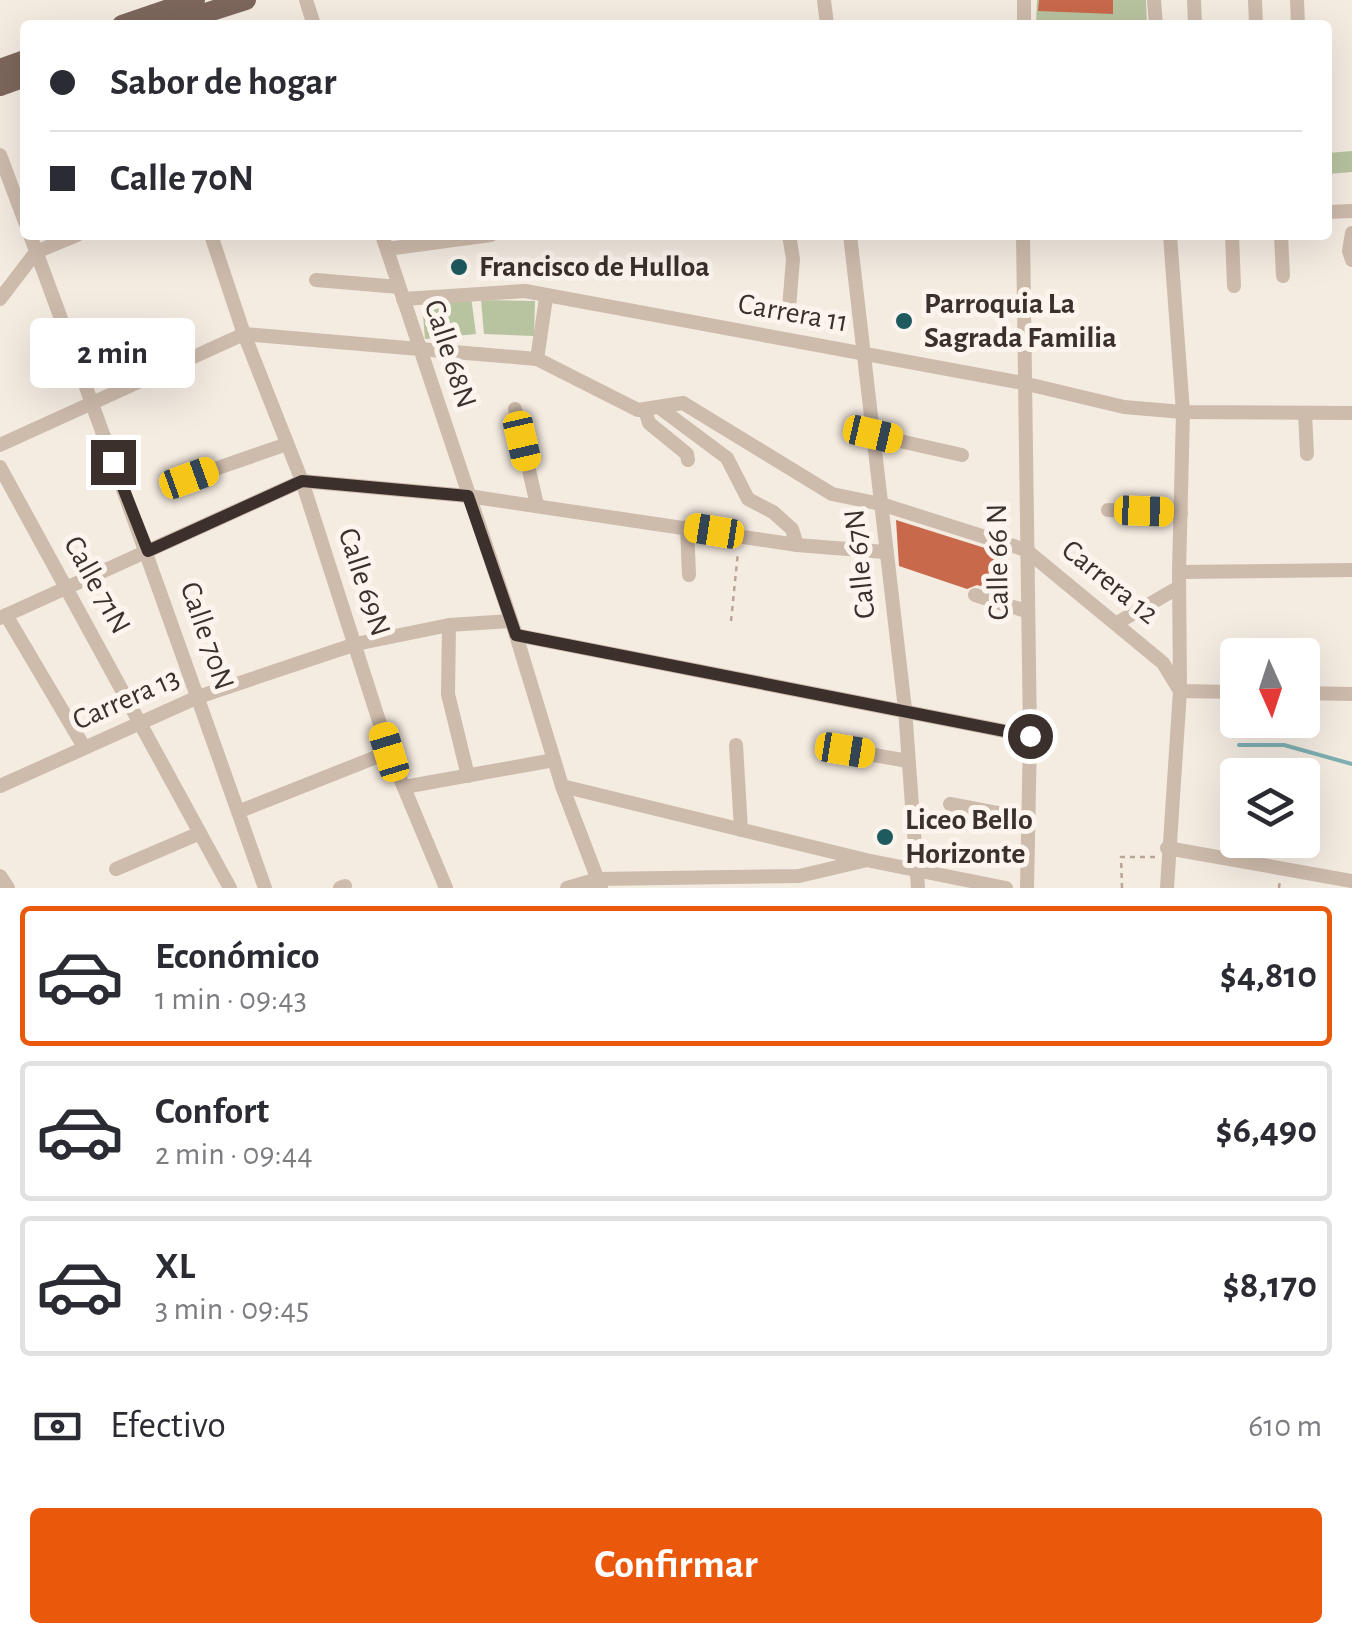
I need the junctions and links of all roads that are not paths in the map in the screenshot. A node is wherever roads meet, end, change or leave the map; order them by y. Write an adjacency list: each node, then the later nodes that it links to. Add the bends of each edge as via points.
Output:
1 (246, 0): 4 (main road)
2 (190, 1): 3 (main road)
3 (136, 20)
4 (184, 20)
5 (0, 155): 6 (street)
6 (20, 209)
7 (1352, 232): 20 (street)
8 (32, 240): 19 (street, Calle 70N)
9 (65, 240): 19 (street)
10 (213, 240): 28 (street, Calle 69N)
11 (415, 240): 18 (street)
12 (791, 240): 27 (street)
13 (851, 240): 30 (street, Calle 67N)
14 (1023, 240): 32 (street, Calle 66 N)
15 (1170, 240): 36 (street)
16 (1232, 240): 23 (street)
17 (1281, 240): 21 (street)
18 (384, 242): 24 (street, Calle 68N)
19 (36, 252): 26 (street); 33 (street, Calle 70N)
20 (1352, 260)
21 (1282, 276)
22 (316, 280): 24 (street, Carrera 11)
23 (1234, 286)
24 (401, 293): 25 (street, Carrera 11, via 525,291); 29 (street, Calle 68N)
25 (546, 298): 30 (street, Carrera 11); 31 (street)
26 (0, 299)
27 (789, 308)
28 (244, 334): 29 (street); 33 (street); 40 (street, Calle 69N)
29 (420, 350): 31 (street, Carrera 12); 48 (street, Calle 68N)
30 (864, 353): 32 (street, Carrera 11); 39 (street, Calle 67N)
31 (537, 358): 35 (street, Carrera 12, via 638,410)
32 (1023, 383): 36 (street, Carrera 11, via 1124,407); 55 (street, Calle 66 N)
33 (89, 402): 41 (street); 56 (street, Calle 70N)
34 (515, 409): 50 (street)
35 (653, 409): 44 (street, via 649,423); 49 (street, Carrera 12, via 683,403 832,494); 54 (street, Carrera 12, via 727,458 748,499 792,529)
36 (1183, 412): 37 (street, Carrera 11); 52 (street)
37 (1305, 413): 38 (street, Carrera 11); 42 (street)
38 (1352, 413)
39 (873, 434): 43 (street); 49 (street, Calle 67N)
40 (287, 444): 46 (street); 47 (street, Calle 69N)
41 (0, 445)
42 (1306, 454)
43 (962, 455)
44 (688, 460)
45 (0, 467): 61 (street, Calle 71N)
46 (189, 478)
47 (302, 481): 48 (street); 56 (street); 68 (street, Calle 69N)
48 (468, 496): 50 (street); 67 (street, Calle 68N)
49 (882, 504): 55 (street, Carrera 12); 57 (street, Calle 67N)
50 (536, 506): 53 (street)
51 (1108, 510): 52 (street)
52 (1180, 513): 60 (street)
53 (688, 527): 54 (street); 59 (street)
54 (797, 545): 57 (street)
55 (1026, 550): 63 (street, Calle 66 N); 65 (street, Carrera 12)
56 (148, 551): 61 (street); 73 (street, Calle 70N)
57 (885, 552): 74 (street, Calle 67N)
58 (1352, 570): 60 (street, Carrera 12)
59 (689, 575)
60 (1179, 579): 65 (street); 69 (street)
61 (67, 588): 64 (street); 75 (street, Calle 71N)
62 (975, 595): 63 (street)
63 (1026, 611): 76 (street, Calle 66 N)
64 (3, 617): 78 (street)
65 (1116, 623): 69 (street, Carrera 12, via 1164,663)
66 (449, 624): 67 (street, Carrera 13); 68 (street, Carrera 13); 83 (street, via 448,694)
67 (514, 628): 74 (street, Carrera 13); 81 (street, Calle 68N)
68 (356, 644): 73 (street, Carrera 13); 80 (street, Calle 69N)
69 (1180, 691): 70 (street); 92 (street)
70 (1220, 692)
71 (1320, 693): 72 (street)
72 (1352, 694)
73 (198, 696): 75 (street, Carrera 13); 88 (street, Calle 70N)
74 (904, 709): 76 (street, Carrera 13); 82 (street, Calle 67N)
75 (142, 724): 78 (street, Carrera 13); 91 (street, Calle 71N)
76 (1030, 736): 89 (street, Calle 66 N)
77 (736, 745): 90 (street)
78 (84, 747): 84 (street, Carrera 13)
79 (845, 750): 82 (street)
80 (389, 752): 86 (street, Calle 69N); 88 (street)
81 (554, 760): 83 (street); 85 (street, Calle 68N)
82 (908, 761): 95 (street, Calle 67N)
83 (468, 776): 86 (street)
84 (0, 786)
85 (562, 786): 90 (street); 98 (street, Calle 68N)
86 (404, 787): 102 (street, Calle 69N)
87 (950, 804): 89 (street)
88 (240, 811): 99 (street, Calle 70N)
89 (1029, 819): 106 (street, Calle 66 N)
90 (741, 830): 93 (street)
91 (200, 833): 94 (street); 101 (street, Calle 71N)
92 (1167, 853): 97 (street); 107 (street)
93 (866, 860): 95 (street); 98 (street, via 799,876)
94 (116, 869)
95 (916, 872): 104 (street, Calle 67N); 105 (street)
96 (0, 876): 100 (street)
97 (1352, 881)
98 (599, 883): 103 (street)
99 (259, 886)
100 (8, 888)
101 (230, 888)
102 (446, 888)
103 (567, 888)
104 (918, 888)
105 (1006, 888)
106 (1027, 888)
107 (1167, 888)

